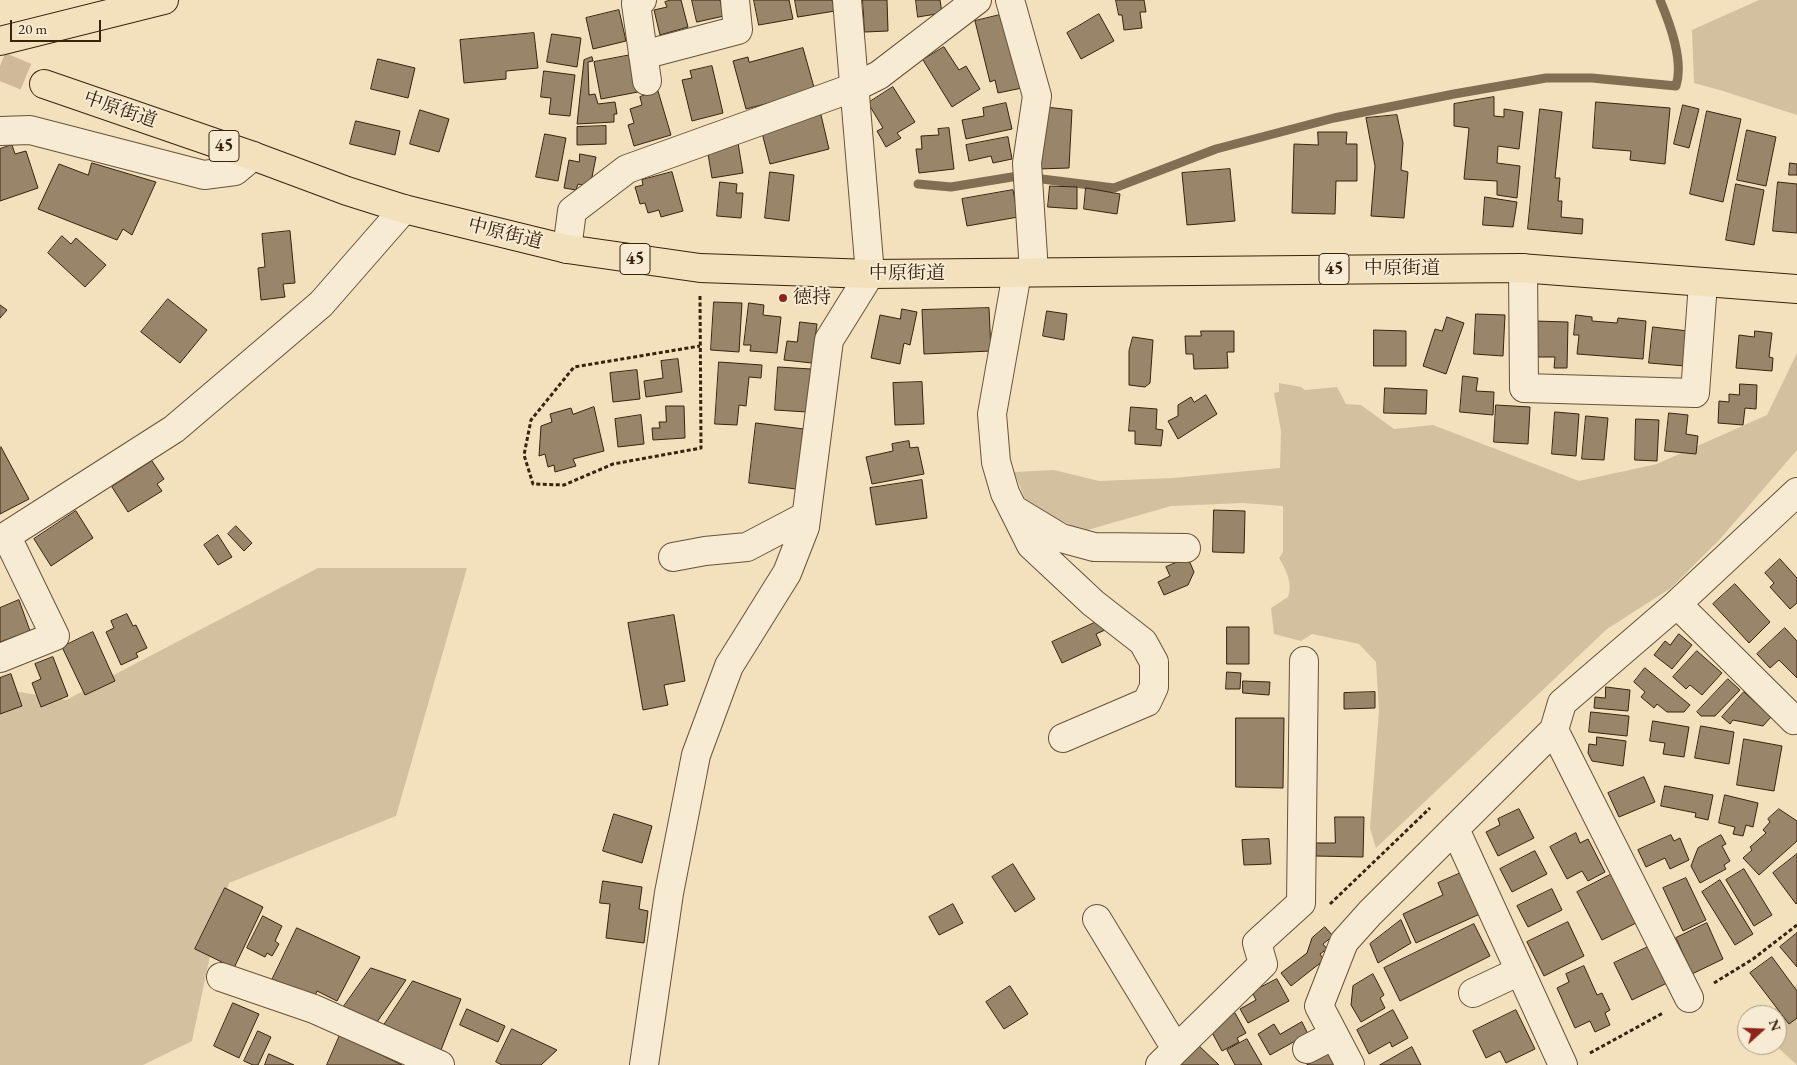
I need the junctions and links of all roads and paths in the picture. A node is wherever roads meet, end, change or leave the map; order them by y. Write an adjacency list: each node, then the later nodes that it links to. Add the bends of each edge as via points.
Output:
1 (164, 0): 7 (main road)
2 (642, 0): 3 (street, via 636,4 645,68 738,30)
3 (735, 0)
4 (847, 0): 9 (street)
5 (977, 0): 9 (street, via 879,75)
6 (1010, 0): 16 (street, via 1037,96 1027,163)
7 (0, 42)
8 (44, 84): 11 (main road, 中原街道 / 45)
9 (855, 86): 13 (street, via 627,169 572,211); 17 (street)
10 (0, 131): 11 (street, via 30,130 204,175 236,171)
11 (253, 156): 12 (main road, 中原街道 / 45)
12 (404, 209): 13 (main road, 中原街道 / 45); 24 (street, via 321,304 174,429)
13 (567, 250): 14 (main road, 中原街道 / 45)
14 (700, 268): 17 (main road, 中原街道 / 45); 20 (path)
15 (1523, 268): 16 (main road, 中原街道 / 45); 18 (main road, 中原街道 / 45); 18 (street, via 1524,388 1695,393)
16 (1025, 272): 17 (main road, 中原街道 / 45); 22 (street, via 992,414 996,462)
17 (870, 274): 23 (street, via 829,340)
18 (1703, 283): 19 (main road, 中原街道 / 45)
19 (1797, 289)
20 (700, 346): 20 (path, via 574,367 531,420 524,455 533,484 564,484 614,464 701,448)
21 (1797, 492): 27 (street)
22 (1013, 510): 25 (street, via 1061,538 1094,548); 32 (street, via 1031,545 1093,604 1143,642 1154,662 1154,686 1147,702)
23 (806, 516): 26 (street, via 747,546); 45 (street, via 805,527 787,573 729,666 696,755 669,893)
24 (3, 539): 28 (street, via 55,636)
25 (1186, 548)
26 (673, 557)
27 (1677, 604): 30 (street); 31 (street, via 1562,703)
28 (0, 658)
29 (1304, 661): 43 (street, via 1301,903 1257,943 1263,964)
30 (1797, 720)
31 (1554, 730): 33 (street); 39 (street)
32 (1063, 738)
33 (1455, 829): 36 (street); 40 (street, via 1344,942 1319,1006)
34 (1097, 919): 43 (street)
35 (1797, 925): 39 (path, via 1753,959)
36 (1520, 971): 38 (street); 47 (street)
37 (221, 977): 44 (street, via 314,1009)
38 (1473, 993)
39 (1689, 998): 42 (path)
40 (1334, 1035): 41 (street); 46 (street)
41 (1307, 1049)
42 (1592, 1052)
43 (1168, 1057)
44 (440, 1065)
45 (644, 1065)
46 (1350, 1065)
47 (1563, 1065)

